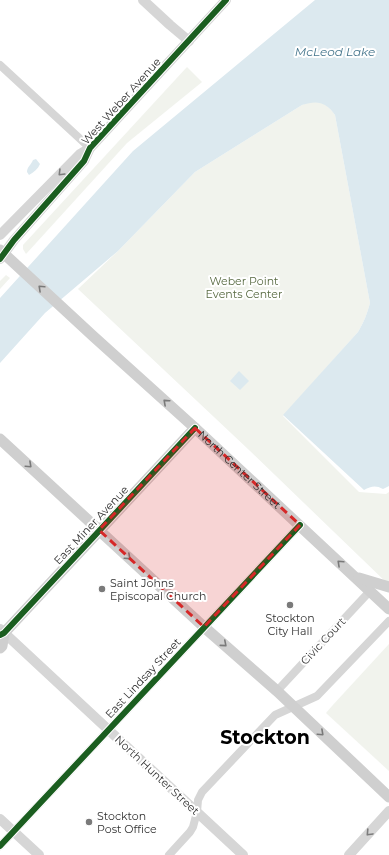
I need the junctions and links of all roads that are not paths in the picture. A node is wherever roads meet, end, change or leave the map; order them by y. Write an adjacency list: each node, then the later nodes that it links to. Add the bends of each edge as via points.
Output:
1 (142, 0): 3 (street)
2 (226, 0): 3 (street, West Weber Avenue)
3 (189, 41): 5 (street, West Weber Avenue)
4 (0, 65): 5 (street)
5 (90, 148): 6 (street, one-way to 6, via 80,154); 7 (street, West Weber Avenue, via 84,161)
6 (0, 235)
7 (1, 254): 8 (main road, North Center Street, one-way to 7)
8 (195, 428): 10 (main road, North Center Street); 11 (main road, East Miner Avenue)
9 (0, 439): 11 (main road, one-way to 11)
10 (300, 525): 12 (main road, North Center Street, one-way to 10); 17 (street, East Lindsay Street)
11 (99, 530): 17 (main road, one-way to 17); 18 (main road, East Miner Avenue)
12 (355, 577): 13 (main road); 14 (main road, North Center Street)
13 (389, 587)
14 (370, 591): 15 (main road, North Center Street); 20 (street, Civic Court)
15 (389, 609)
16 (389, 620): 21 (street, via 316,696)
17 (204, 627): 20 (main road, one-way to 20); 22 (street, East Lindsay Street)
18 (1, 632): 19 (main road, East Miner Avenue); 22 (street, North Hunter Street)
19 (0, 648)
20 (276, 691): 21 (main road)
21 (293, 706): 23 (main road, one-way to 23); 25 (street, via 275,715 202,792)
22 (108, 730): 25 (street, North Hunter Street); 27 (street, East Lindsay Street)
23 (389, 797)
24 (389, 811): 32 (street, one-way to 32)
25 (197, 812): 30 (street, via 190,832); 31 (street, North Hunter Street)
26 (0, 818): 27 (street)
27 (14, 831): 28 (street, East Lindsay Street); 29 (street)
28 (0, 846)
29 (39, 855)
30 (169, 855)
31 (243, 855)
32 (349, 855)

